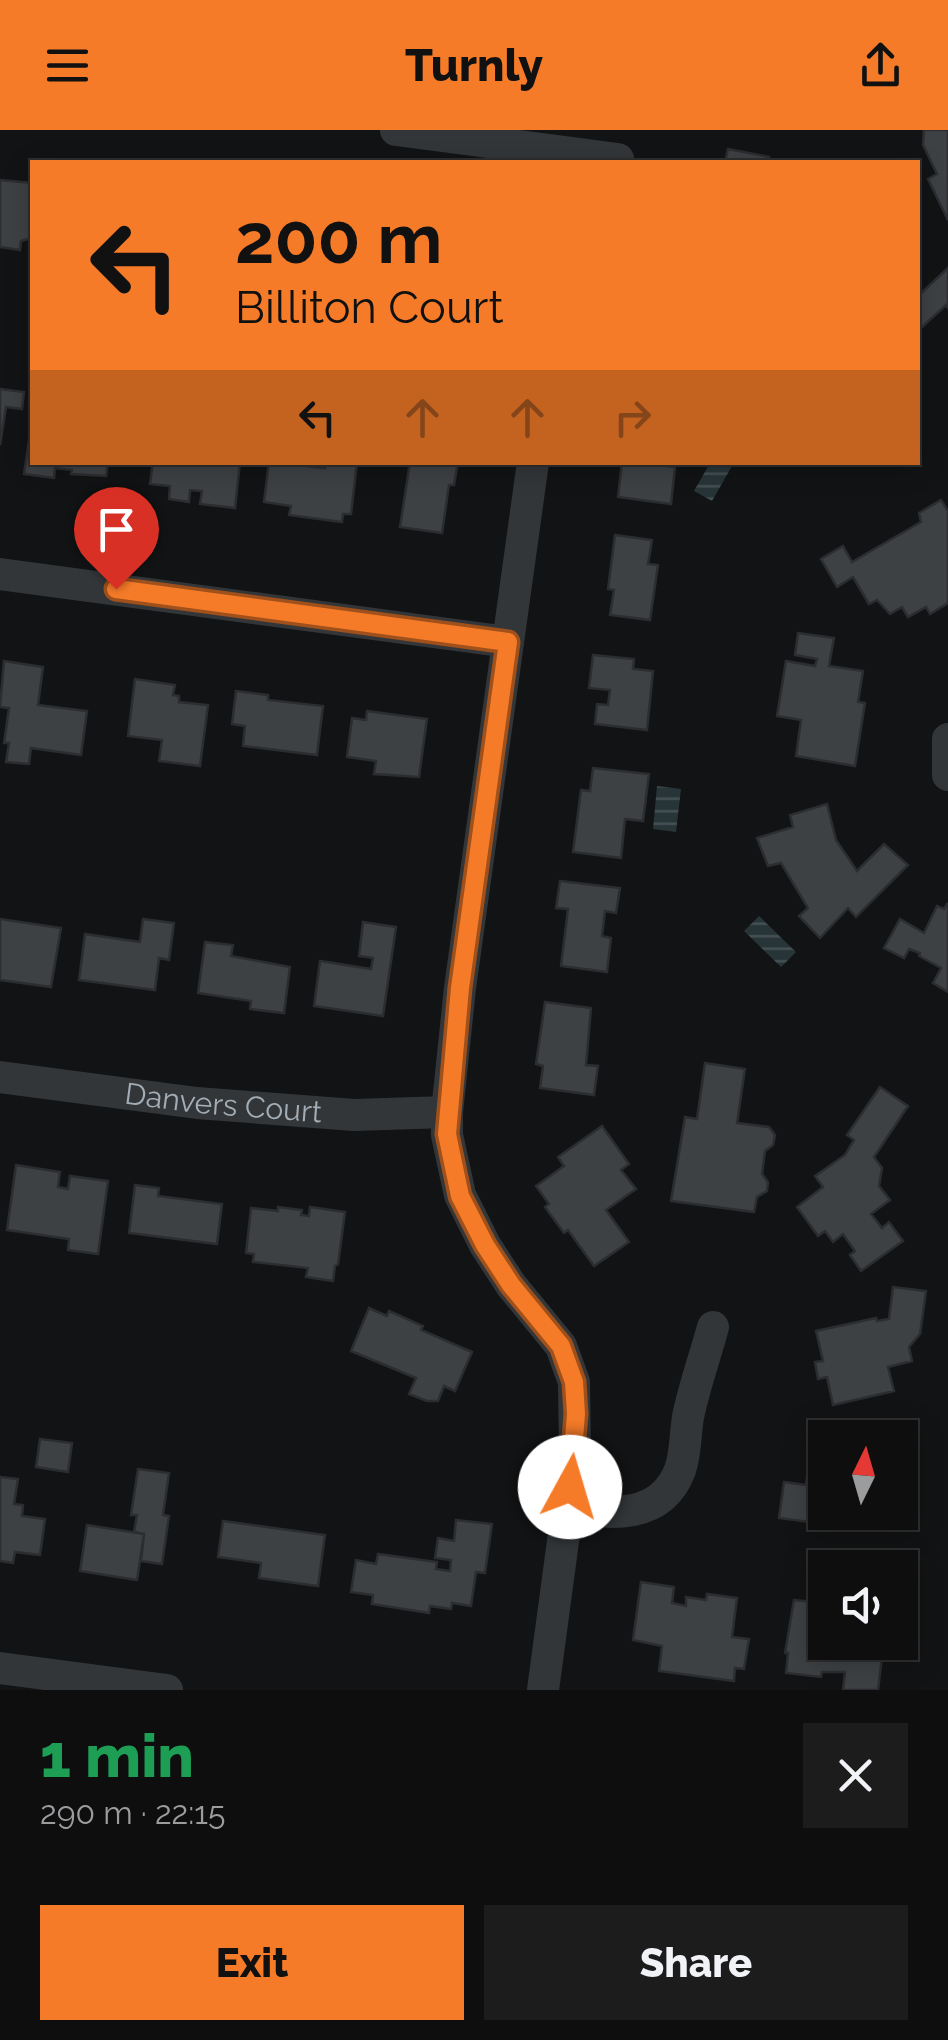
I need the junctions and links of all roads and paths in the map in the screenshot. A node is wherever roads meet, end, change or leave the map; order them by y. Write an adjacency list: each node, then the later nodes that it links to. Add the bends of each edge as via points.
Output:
1 (396, 130): 2 (street)
2 (621, 151)
3 (533, 465): 5 (street)
4 (0, 574): 5 (street)
5 (508, 642): 9 (street)
6 (948, 739): 7 (street)
7 (948, 775)
8 (0, 1077): 9 (street, Danvers Court, via 354,1116)
9 (446, 1112): 11 (street, via 460,1196 511,1285 561,1346 574,1382)
10 (713, 1327): 11 (street, via 679,1472 669,1488 658,1501 626,1513)
11 (568, 1508): 14 (street)
12 (0, 1668): 13 (street)
13 (167, 1690)
14 (542, 1690)

